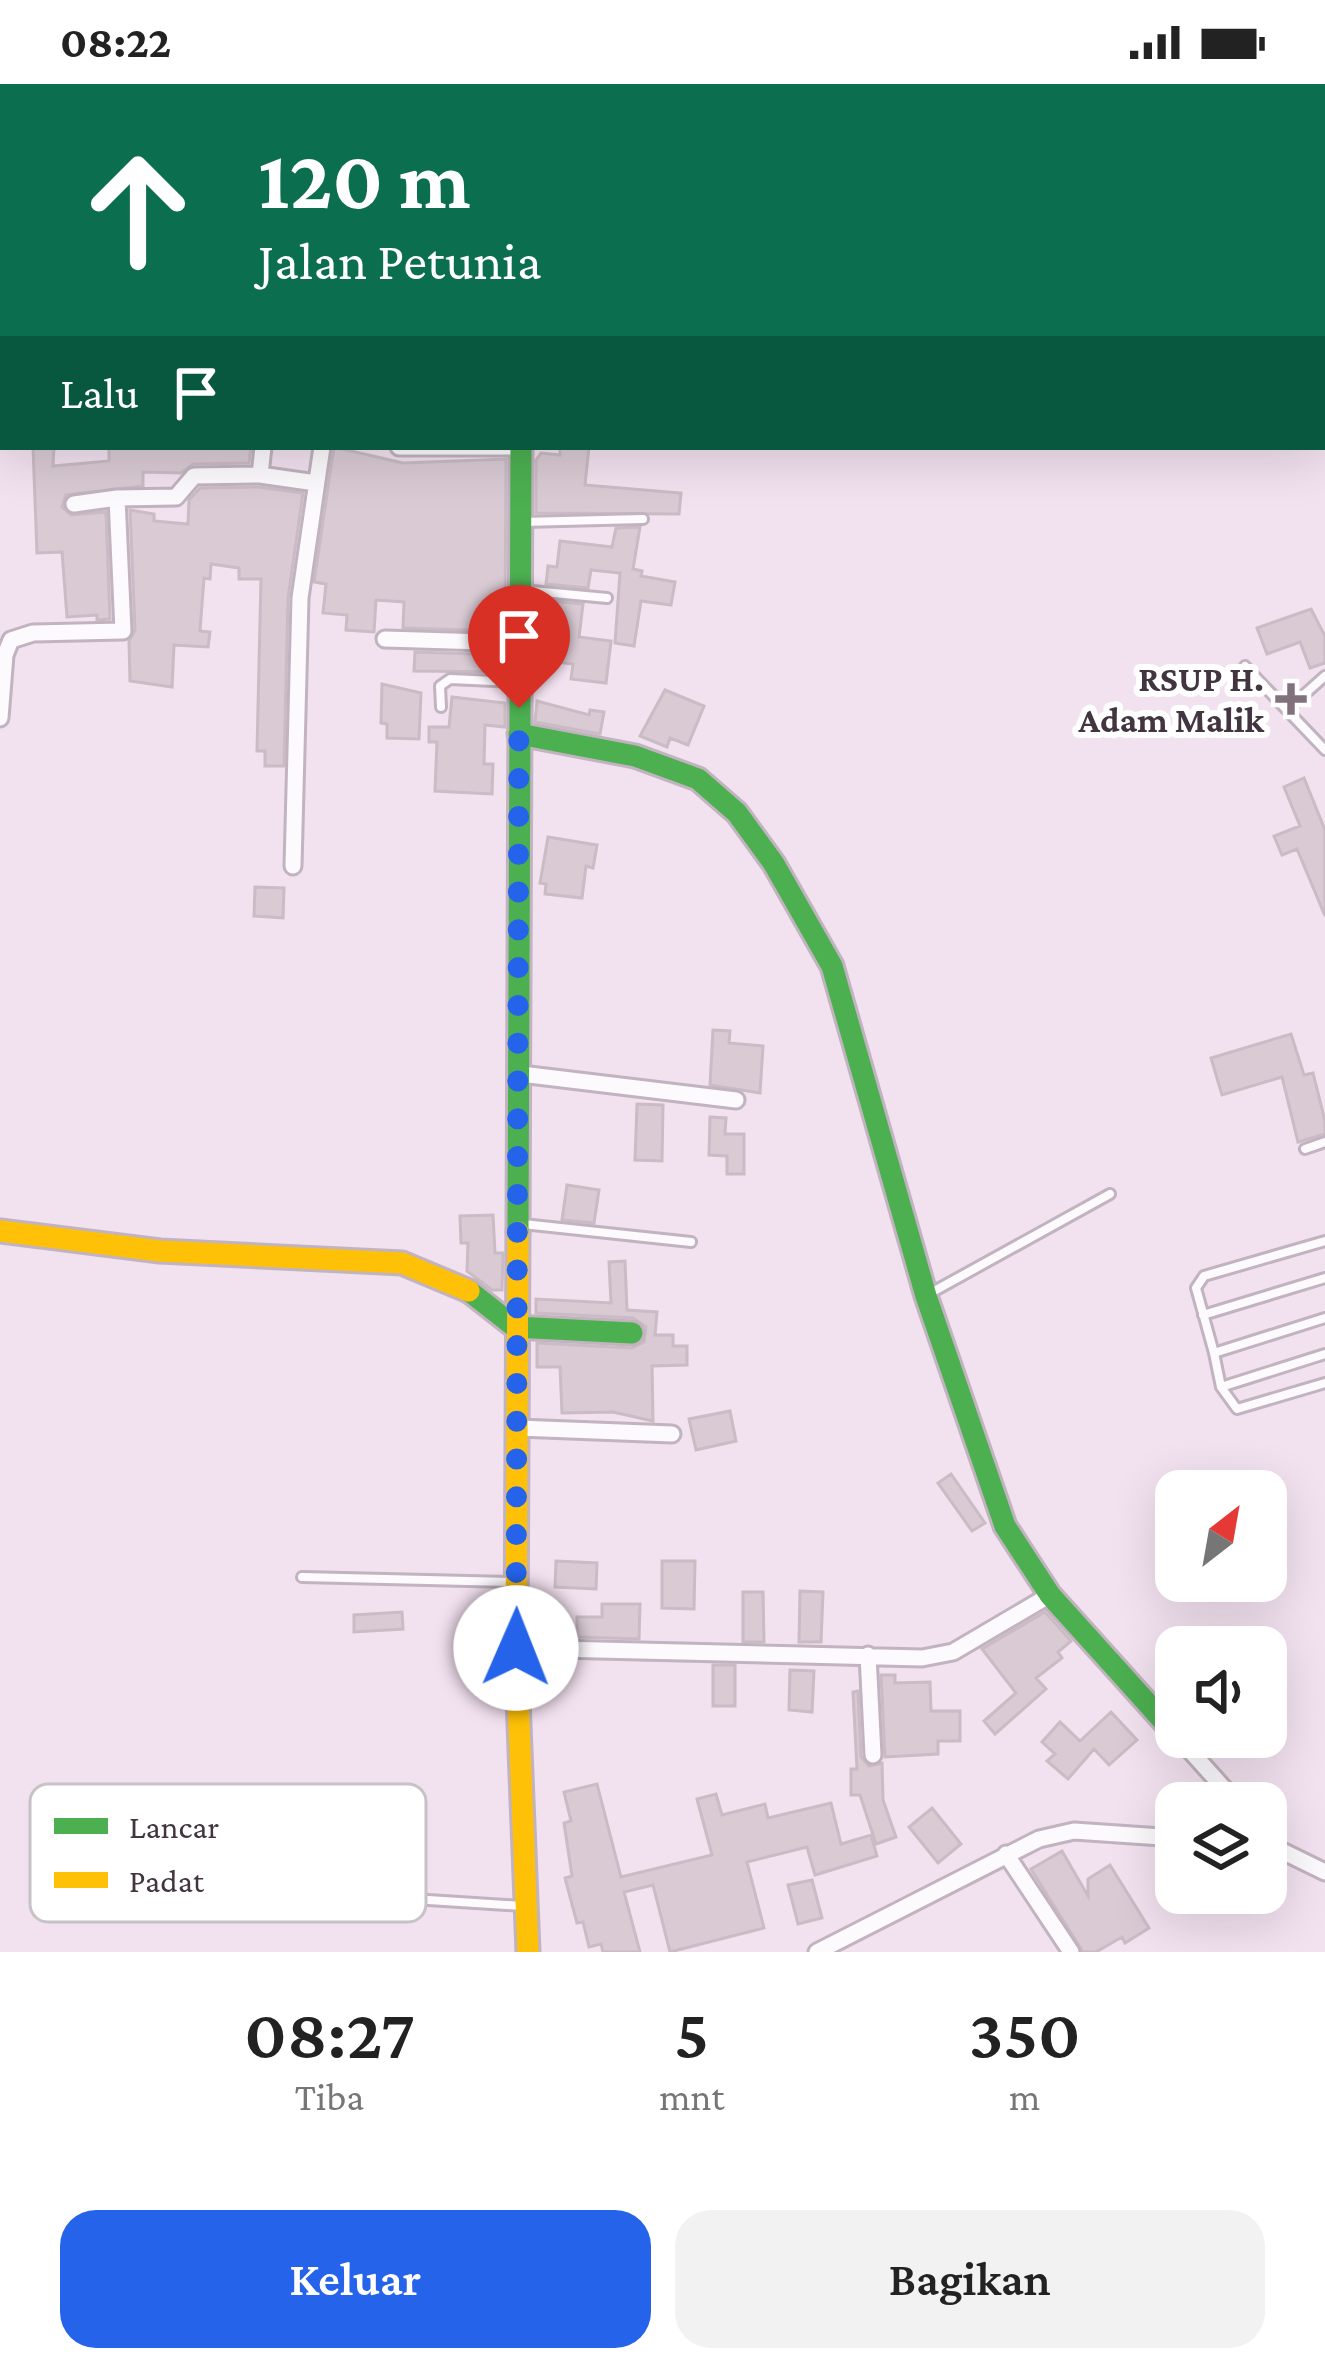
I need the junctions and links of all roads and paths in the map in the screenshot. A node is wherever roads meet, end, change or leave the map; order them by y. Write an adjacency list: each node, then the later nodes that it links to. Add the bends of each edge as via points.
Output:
1 (263, 450): 4 (street)
2 (322, 450): 5 (street)
3 (521, 450): 9 (street)
4 (260, 475): 5 (street); 6 (street, via 194,476 176,497)
5 (316, 483): 22 (street, via 299,610)
6 (117, 498): 7 (street); 19 (street, via 123,631 11,640)
7 (74, 504)
8 (644, 519): 9 (lane)
9 (520, 523): 10 (street)
10 (520, 590): 11 (lane); 13 (street)
11 (607, 598)
12 (385, 639): 13 (street)
13 (521, 643): 16 (street)
14 (1245, 666): 18 (lane)
15 (1325, 676): 18 (lane)
16 (519, 682): 17 (lane, via 450,679 440,686); 20 (street)
17 (441, 707)
18 (1288, 709): 21 (lane)
19 (0, 718)
20 (518, 734): 23 (street); 33 (street, via 699,779 739,820 832,966)
21 (1325, 750)
22 (292, 866)
23 (520, 1074): 24 (street); 28 (street)
24 (736, 1100)
25 (1325, 1142): 26 (lane)
26 (1305, 1149)
27 (1110, 1194): 33 (lane)
28 (516, 1223): 31 (lane); 36 (street)
29 (0, 1231): 36 (street, via 160,1251 402,1262 457,1282)
30 (1325, 1241): 34 (lane, via 1204,1276 1196,1288)
31 (691, 1242)
32 (1325, 1278): 34 (lane)
33 (926, 1296): 46 (street, via 1005,1526)
34 (1203, 1316): 38 (lane)
35 (1325, 1318): 38 (lane)
36 (515, 1327): 37 (street); 42 (street)
37 (632, 1333)
38 (1214, 1353): 41 (lane)
39 (1325, 1354): 41 (lane)
40 (1325, 1383): 41 (lane, via 1249,1410 1228,1402)
41 (1221, 1387)
42 (518, 1428): 43 (street); 45 (street)
43 (672, 1434)
44 (302, 1577): 45 (lane)
45 (517, 1582): 47 (street)
46 (1050, 1595): 48 (street, via 939,1656); 49 (street)
47 (516, 1648): 48 (street); 58 (street)
48 (868, 1655): 50 (street)
49 (1155, 1712)
50 (873, 1755)
51 (1197, 1758): 52 (street)
52 (1218, 1782)
53 (1155, 1837): 54 (street, via 1074,1831)
54 (1006, 1854): 59 (street); 61 (street)
55 (1287, 1855): 56 (street)
56 (1325, 1872)
57 (426, 1900): 58 (lane)
58 (530, 1906): 60 (street)
59 (816, 1951)
60 (529, 1952)
61 (1070, 1952)

